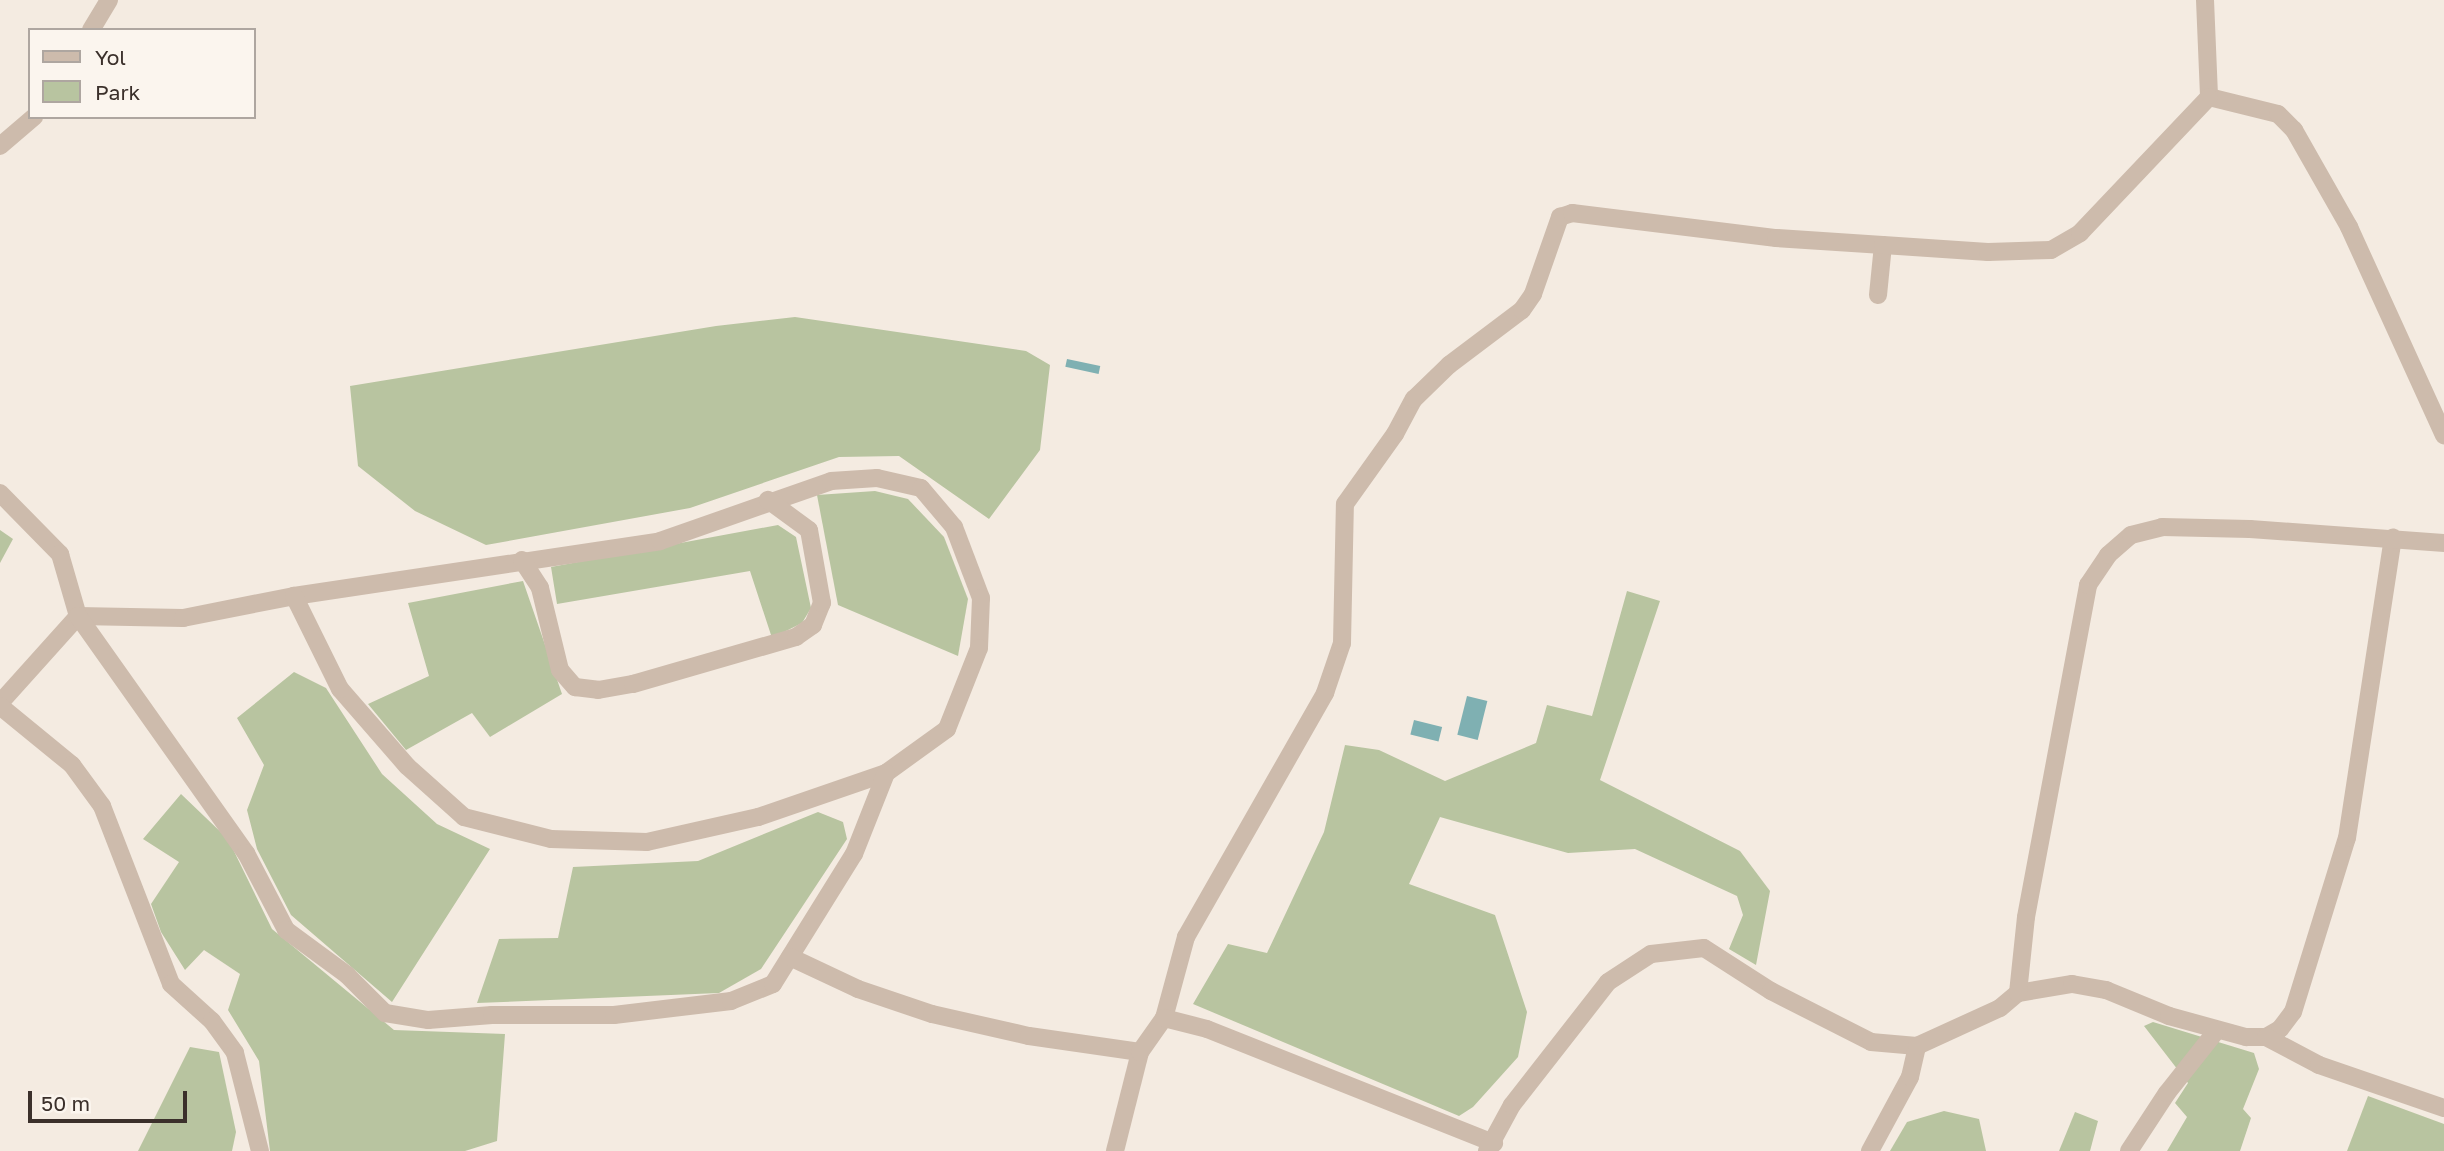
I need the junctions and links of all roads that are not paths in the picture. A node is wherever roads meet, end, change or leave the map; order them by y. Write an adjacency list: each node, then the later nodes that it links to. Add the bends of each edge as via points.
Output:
1 (109, 0): 3 (street)
2 (2205, 0): 4 (street)
3 (92, 28)
4 (2209, 97): 7 (street, via 2080,233 2050,250 1988,252); 9 (street, via 2278,114 2294,130 2349,227)
5 (32, 119): 6 (street)
6 (0, 146)
7 (1883, 245): 8 (street); 21 (street, via 1776,238 1572,213 1560,217 1533,294 1522,310 1449,365 1414,399 1345,504 1342,643 1325,693 1186,937)
8 (1878, 295)
9 (2444, 435)
10 (0, 493): 16 (street, via 60,554)
11 (768, 500): 14 (street, via 660,541); 14 (street, via 809,530 822,603 813,625 796,638 633,684 598,690 575,687 560,670 540,589); 18 (street, via 831,481 877,478 920,488 954,527 981,598 979,648 947,729)
12 (2393, 537): 13 (street); 20 (street, via 2162,527 2131,535 2108,555 2088,586 2026,917); 23 (street, via 2364,752 2347,838 2292,1012 2280,1029)
13 (2444, 543)
14 (522, 560): 15 (street)
15 (294, 596): 16 (street, via 183,618); 18 (street, via 340,689 407,766 464,817 551,839 647,842 758,817)
16 (78, 616): 17 (street); 19 (street, via 246,853 286,930 347,975 385,1013 428,1020 614,1015 731,1001 773,984)
17 (0, 704): 28 (street, via 72,765 102,806 171,984 212,1021 235,1053)
18 (886, 773): 19 (street, via 854,853)
19 (790, 957): 25 (street, via 858,989 932,1014 1029,1036)
20 (2018, 993): 22 (street, via 2072,984 2106,990); 24 (street, via 2000,1008)
21 (1164, 1017): 25 (street); 27 (street, via 1207,1029)
22 (2217, 1030): 23 (street); 31 (street)
23 (2266, 1037): 26 (street, via 2319,1065)
24 (1917, 1046): 27 (street, via 1871,1042 1771,991 1704,948 1651,954 1608,982 1512,1105); 30 (street, via 1910,1077)
25 (1140, 1052): 29 (street)
26 (2444, 1108)
27 (1490, 1147)
28 (260, 1151)
29 (1115, 1151)
30 (1870, 1151)
31 (2129, 1151)

